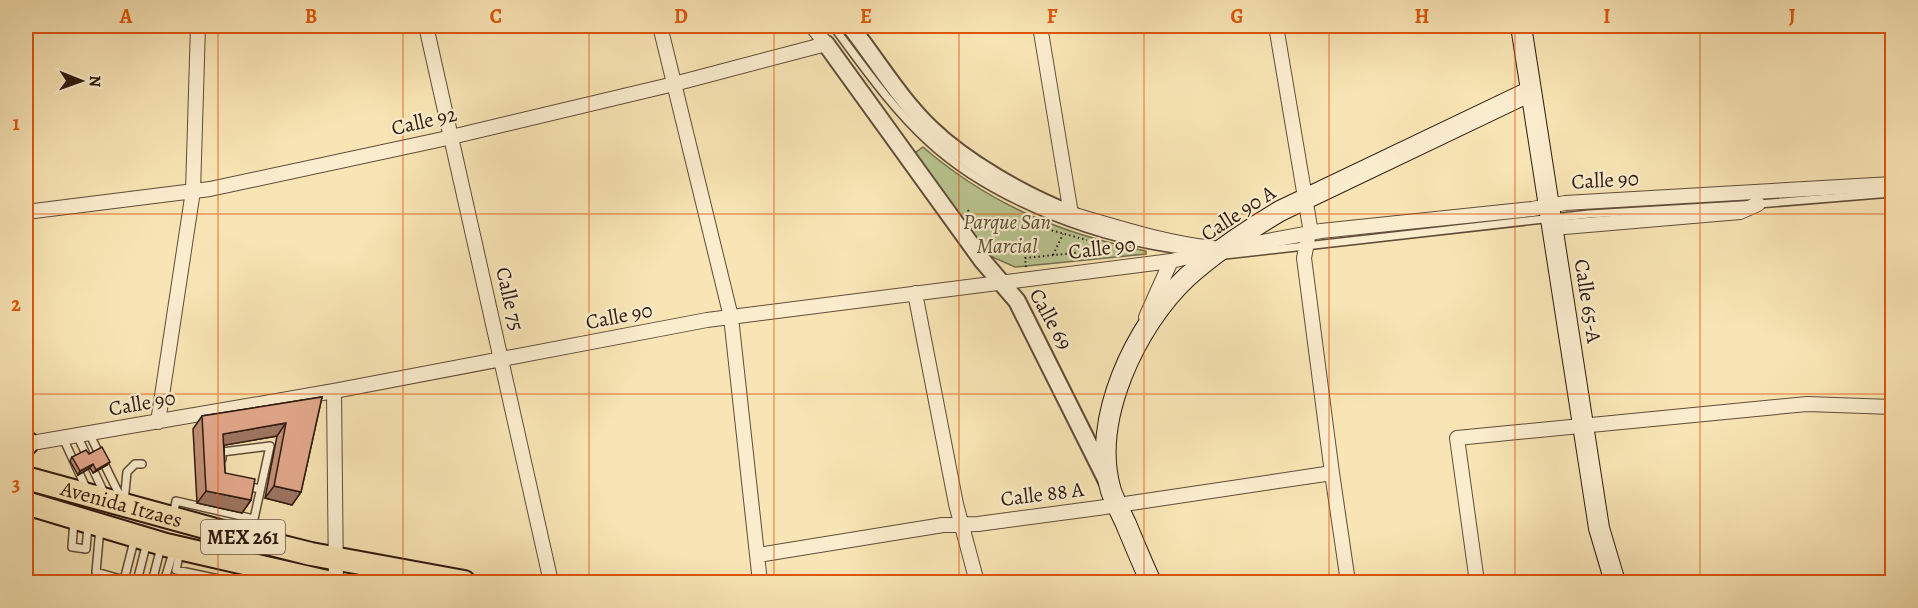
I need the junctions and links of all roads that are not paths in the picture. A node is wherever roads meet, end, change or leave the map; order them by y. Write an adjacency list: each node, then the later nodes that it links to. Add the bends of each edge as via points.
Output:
1 (198, 26): 15 (street)
2 (426, 26): 13 (street, Calle 75)
3 (660, 26): 11 (street)
4 (812, 26): 10 (street)
5 (833, 26): 23 (lane, via 913,127 956,164 998,191 1079,225 1123,238 1179,250)
6 (850, 26): 20 (street, via 912,108 943,139 990,173)
7 (1040, 26): 20 (street)
8 (1276, 26): 17 (street)
9 (1521, 26): 12 (main road, Calle 65-A)
10 (826, 44): 11 (street, Calle 92); 25 (street, Calle 69)
11 (674, 84): 13 (street, Calle 92); 27 (street)
12 (1531, 91): 17 (main road, Calle 90 A); 21 (main road, Calle 65-A)
13 (452, 136): 15 (street, Calle 92); 28 (street, Calle 75)
14 (1893, 184): 21 (street, Calle 90, via 1576,202)
15 (193, 191): 19 (street, Calle 92); 32 (street)
16 (1893, 193): 18 (lane)
17 (1306, 199): 22 (street); 23 (main road, Calle 90 A)
18 (1758, 204): 21 (street, Calle 90, via 1740,212)
19 (26, 212)
20 (1071, 214): 23 (street)
21 (1551, 217): 22 (street, Calle 90); 22 (lane); 33 (main road, Calle 65-A)
22 (1311, 234): 23 (street, Calle 90); 38 (street, via 1304,258)
23 (1215, 252): 24 (street, Calle 90); 29 (main road, Calle 90 A, via 1178,287)
24 (1171, 261): 25 (street, Calle 90); 29 (street)
25 (999, 283): 26 (street, Calle 90); 42 (street, Calle 69, via 1017,302)
26 (915, 293): 27 (street, Calle 90); 46 (street)
27 (731, 317): 28 (street, Calle 90); 49 (street)
28 (502, 359): 30 (street, Calle 90); 58 (street, Calle 75)
29 (1127, 363): 42 (main road, Calle 90 A, via 1109,419 1107,460)
30 (334, 391): 32 (street, Calle 90); 50 (street)
31 (1893, 407): 33 (street, via 1808,404)
32 (158, 422): 34 (street, Calle 90)
33 (1582, 426): 63 (street, via 1457,438); 64 (main road, Calle 65-A, via 1599,528)
34 (76, 435): 35 (street, Calle 90); 43 (lane); 43 (lane); 43 (lane)
35 (26, 444)
36 (142, 464): 43 (lane, via 135,464 127,472)
37 (222, 472): 41 (lane, via 222,452 270,446)
38 (1332, 473): 42 (street, Calle 88 A); 62 (street)
39 (26, 478): 43 (main road, Avenida Itzaes / MEX 261)
40 (241, 485): 41 (lane)
41 (260, 489): 47 (lane)
42 (1114, 498): 46 (street, Calle 88 A); 61 (main road, Calle 69)
43 (107, 500): 47 (main road, Avenida Itzaes / MEX 261, via 172,518)
44 (26, 503): 45 (main road, Avenida Itzaes / MEX 261)
45 (88, 522): 48 (main road, Avenida Itzaes / MEX 261); 48 (lane, via 96,572 105,575 124,580)
46 (961, 525): 49 (street, Calle 88 A); 60 (street)
47 (251, 529): 50 (main road, Avenida Itzaes / MEX 261)
48 (160, 543): 51 (main road, Avenida Itzaes / MEX 261); 52 (lane, via 137,581); 53 (lane); 54 (lane); 55 (lane, via 176,570)
49 (758, 555): 59 (street)
50 (335, 559): 56 (street); 57 (main road, Avenida Itzaes / MEX 261)
51 (314, 581)
52 (141, 582)
53 (152, 582)
54 (164, 582)
55 (233, 582)
56 (336, 582)
57 (464, 582)
58 (551, 582)
59 (760, 582)
60 (977, 582)
61 (1151, 582)
62 (1348, 582)
63 (1477, 582)
64 (1615, 582)

